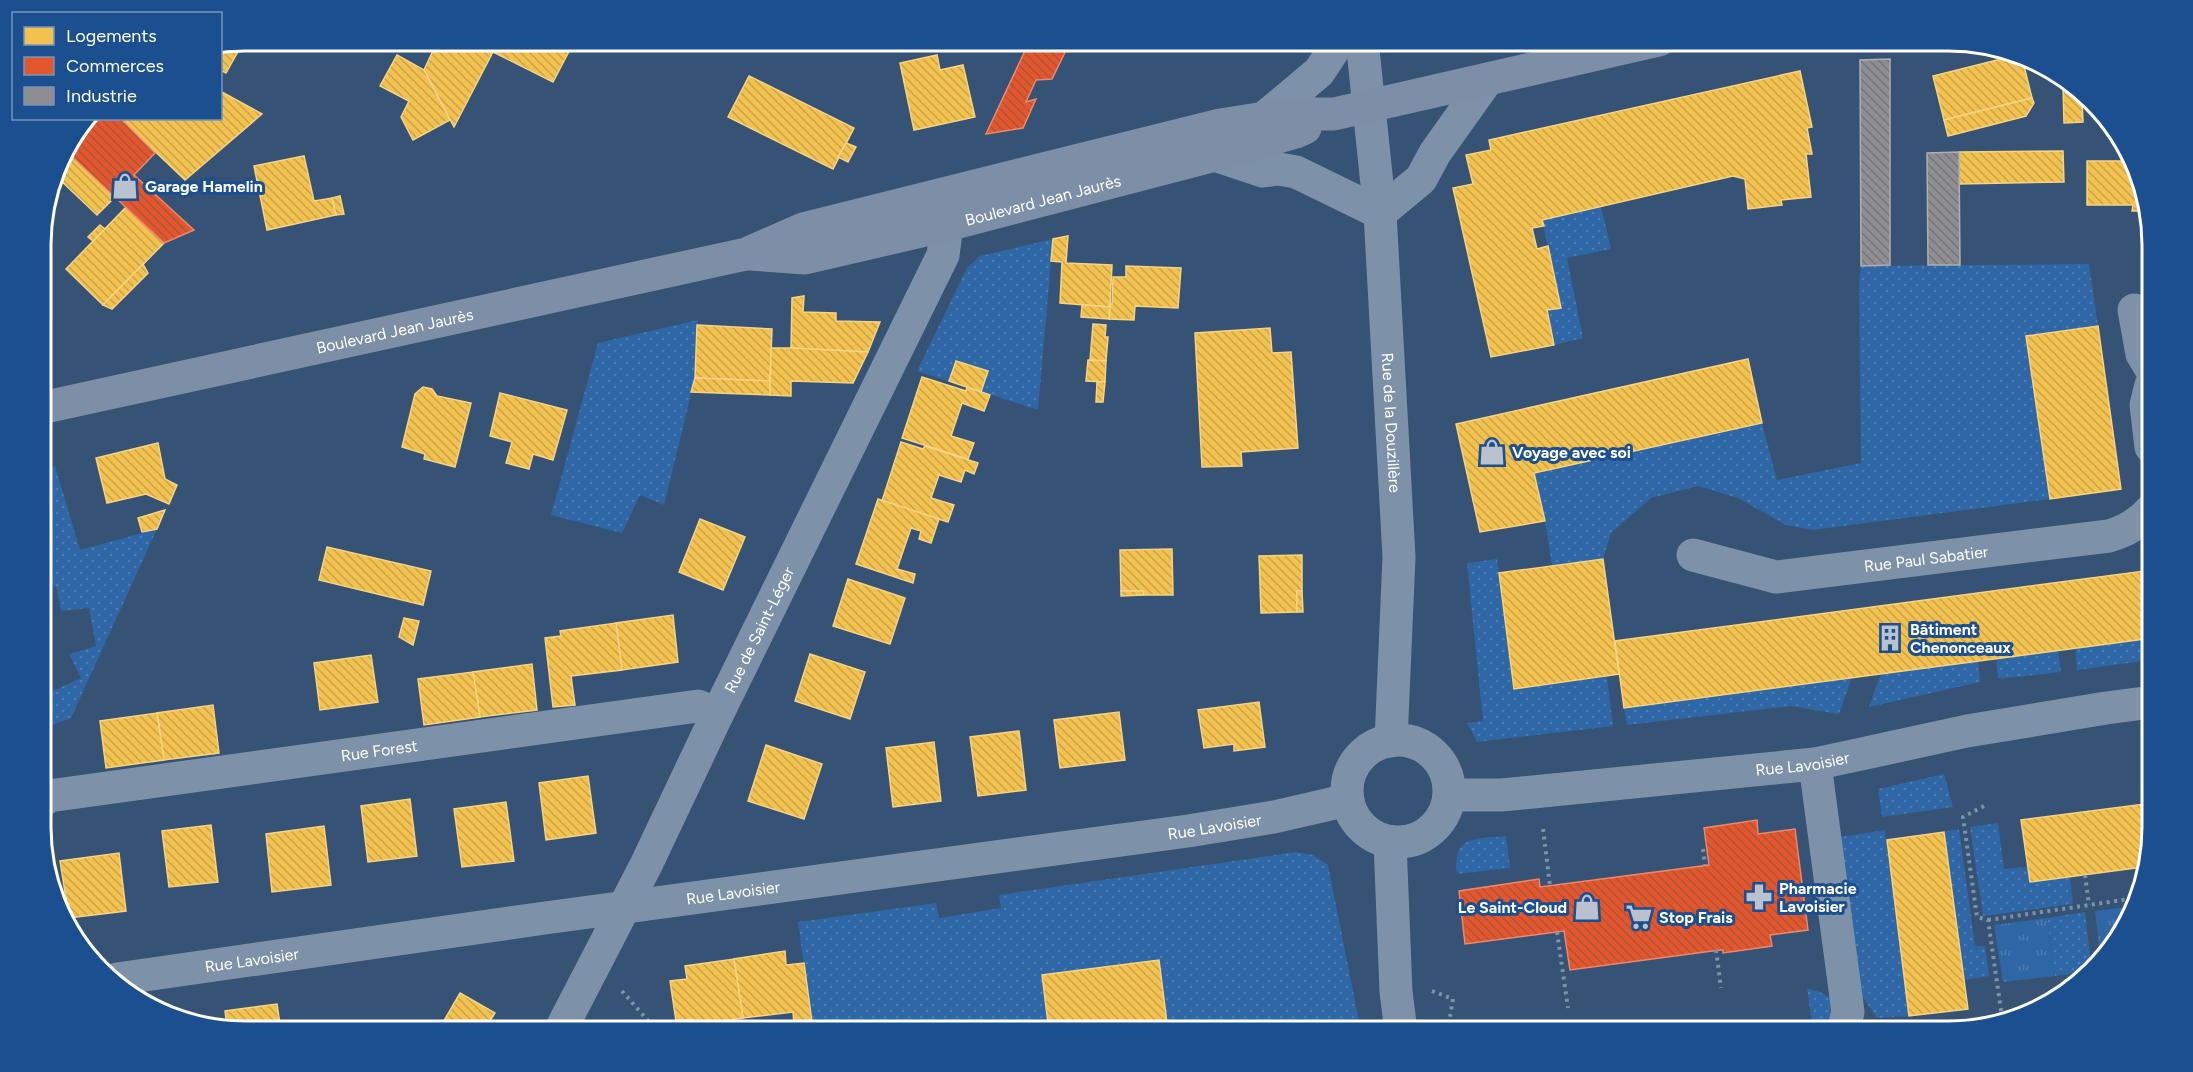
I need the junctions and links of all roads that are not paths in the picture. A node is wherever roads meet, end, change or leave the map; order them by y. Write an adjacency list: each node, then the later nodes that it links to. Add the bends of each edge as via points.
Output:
1 (1333, 51): 7 (street, via 1319,72)
2 (1363, 51): 5 (street, Rue de la Douzillère)
3 (1612, 51): 4 (main road, Boulevard Jean Jaurès)
4 (1487, 80): 5 (main road, Boulevard Jean Jaurès); 9 (street, via 1421,178)
5 (1369, 106): 6 (main road, Boulevard Jean Jaurès); 9 (street, Rue de la Douzillère)
6 (1334, 114): 7 (main road, Boulevard Jean Jaurès); 8 (main road, Boulevard Jean Jaurès, via 1296,132)
7 (1264, 118): 11 (main road, Boulevard Jean Jaurès, via 1220,125 803,229)
8 (1215, 155): 9 (street, via 1263,171 1296,172); 10 (main road, Boulevard Jean Jaurès)
9 (1380, 213): 19 (street, Rue de la Douzillère, via 1399,557)
10 (947, 225): 11 (main road, Boulevard Jean Jaurès, via 805,258); 18 (street, Rue de Saint-Léger, via 943,255)
11 (746, 254): 14 (main road, Boulevard Jean Jaurès)
12 (2134, 310): 13 (street)
13 (2142, 354)
14 (51, 406)
15 (2142, 519): 16 (street, Rue Paul Sabatier, via 2109,536 1776,577)
16 (1693, 555)
17 (2142, 703): 20 (street, Rue Lavoisier, via 1966,730)
18 (717, 715): 22 (street, Rue Forest, via 698,706); 25 (street, Rue de Saint-Léger)
19 (1391, 741): 21 (street, via 1408,741 1437,757 1445,771); 23 (street, via 1362,755 1352,769)
20 (1815, 764): 21 (street, Rue Lavoisier, via 1502,795); 29 (street, via 1848,1012)
21 (1450, 795): 24 (street, via 1442,818 1430,831 1414,840)
22 (51, 796)
23 (1348, 800): 24 (street, via 1361,826); 25 (street, Rue Lavoisier, via 1188,831)
24 (1390, 842): 28 (street)
25 (624, 908): 26 (street, Rue Lavoisier); 27 (street, Rue de Saint-Léger)
26 (124, 978)
27 (565, 1021)
28 (1400, 1021)
29 (1846, 1021)

